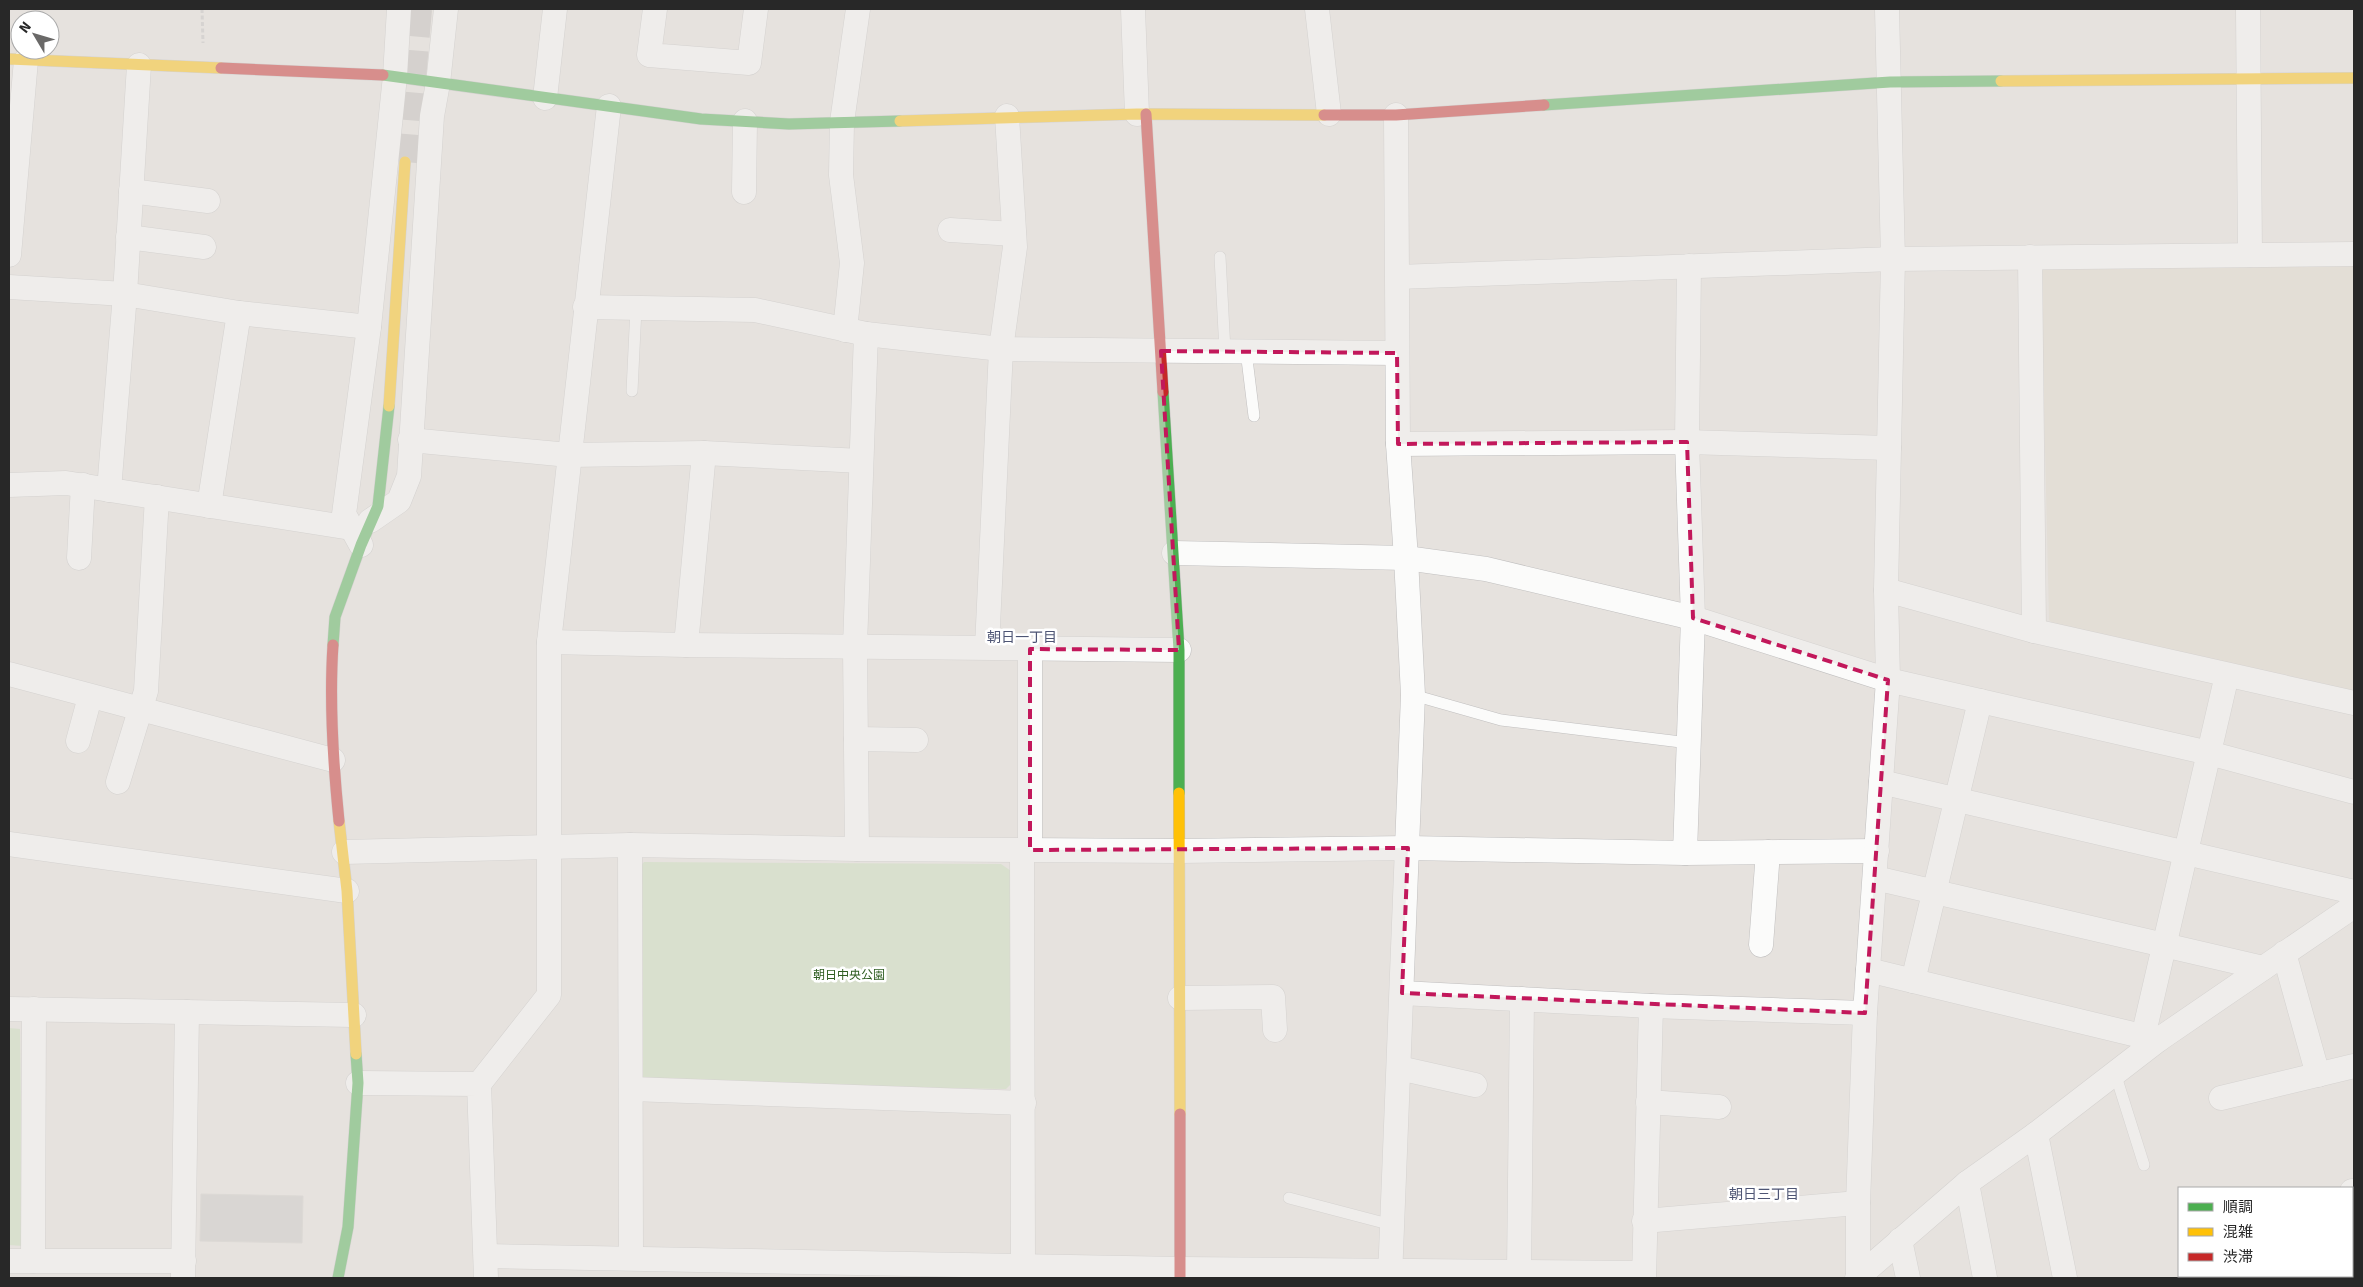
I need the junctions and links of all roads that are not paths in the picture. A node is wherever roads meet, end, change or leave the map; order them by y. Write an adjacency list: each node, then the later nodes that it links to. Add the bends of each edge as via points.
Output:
1 (399, 9): 13 (street)
2 (446, 9): 17 (street)
3 (555, 9): 18 (street)
4 (655, 9): 5 (street, via 649,55 749,63)
5 (756, 9)
6 (858, 9): 25 (street)
7 (1133, 9): 20 (street)
8 (1317, 9): 21 (street)
9 (1887, 9): 16 (street)
10 (2248, 9): 15 (street)
11 (18, 60): 12 (street); 31 (street)
12 (139, 65): 13 (street); 27 (street)
13 (395, 76): 17 (street); 48 (street)
14 (2354, 78): 15 (street)
15 (2249, 79): 16 (street); 37 (street)
16 (1890, 82): 22 (street); 40 (street)
17 (438, 83): 18 (street); 56 (street, via 432,116)
18 (545, 98): 19 (street)
19 (609, 106): 24 (street, via 701,119); 45 (street)
20 (1142, 114): 21 (street); 23 (street); 51 (street)
21 (1329, 114): 22 (street)
22 (1396, 115): 42 (street)
23 (1007, 116): 25 (street); 32 (street)
24 (745, 121): 25 (street, via 789,124); 28 (street)
25 (842, 122): 49 (street, via 841,175 852,263)
26 (405, 162): 68 (street, via 392,372 378,506)
27 (131, 191): 29 (street); 33 (street)
28 (744, 192)
29 (208, 201)
30 (950, 230): 32 (street)
31 (9, 233): 35 (street)
32 (1014, 234): 50 (street)
33 (128, 237): 34 (street); 44 (street)
34 (204, 247)
35 (9, 254)
36 (2354, 254): 37 (street)
37 (2250, 255): 39 (street)
38 (1220, 257): 52 (lane)
39 (2030, 258): 40 (street); 74 (street)
40 (1893, 259): 41 (street); 59 (street)
41 (1689, 266): 42 (street); 57 (street)
42 (1398, 277): 53 (street)
43 (9, 287): 44 (street)
44 (125, 294): 47 (street); 65 (street)
45 (585, 307): 46 (street); 61 (street)
46 (636, 308): 49 (street, via 755,310); 54 (lane)
47 (239, 313): 48 (street); 67 (street)
48 (369, 327): 68 (street, via 344,514)
49 (856, 332): 50 (street); 62 (street)
50 (1001, 348): 51 (street); 78 (street)
51 (1162, 351): 52 (street); 69 (street)
52 (1236, 351): 53 (street); 55 (lane)
53 (1397, 353): 58 (street)
54 (632, 391)
55 (1254, 416)
56 (410, 440): 61 (street); 68 (street, via 409,476 399,502)
57 (1687, 442): 58 (street); 59 (street); 73 (street)
58 (1398, 444): 71 (street)
59 (1889, 448): 72 (street)
60 (704, 453): 61 (street); 62 (street); 76 (street)
61 (569, 455): 75 (street)
62 (861, 461): 77 (street)
63 (9, 485): 64 (street)
64 (83, 485): 65 (street); 70 (street)
65 (109, 490): 66 (street)
66 (157, 497): 67 (street); 88 (street, via 146,691)
67 (209, 506): 68 (street)
68 (361, 531): 94 (street, via 334,618 330,690)
69 (1174, 553): 71 (street); 80 (street)
70 (79, 558)
71 (1406, 558): 73 (street, via 1486,568); 84 (street)
72 (1886, 590): 74 (street); 83 (street)
73 (1693, 618): 83 (street); 92 (street)
74 (2034, 631): 82 (street)
75 (549, 642): 76 (street); 101 (street)
76 (686, 645): 77 (street)
77 (855, 646): 78 (street); 89 (street)
78 (987, 647): 79 (street)
79 (1030, 649): 80 (street); 104 (street)
80 (1179, 650): 105 (street)
81 (9, 674): 85 (street)
82 (2227, 674): 87 (street); 93 (street)
83 (1888, 680): 86 (street); 96 (street)
84 (1413, 695): 92 (lane, via 1501,720); 102 (street)
85 (90, 697): 88 (street); 91 (street)
86 (1980, 701): 93 (street); 98 (street)
87 (2354, 703)
88 (140, 710): 94 (street); 95 (street)
89 (856, 738): 90 (street); 103 (street)
90 (916, 740)
91 (78, 741)
92 (1689, 743): 109 (street)
93 (2209, 753): 97 (street); 110 (street)
94 (333, 760): 107 (street)
95 (118, 782)
96 (1882, 782): 98 (street); 106 (street)
97 (2354, 792)
98 (1957, 799): 110 (street); 113 (street)
99 (9, 844): 112 (street)
100 (630, 845): 101 (street); 103 (street); 140 (street)
101 (547, 846): 107 (street); 138 (street, via 549,995)
102 (1408, 848): 105 (street); 109 (street); 122 (street)
103 (857, 849): 104 (street)
104 (1026, 850): 105 (street); 143 (street)
105 (1180, 851): 123 (street)
106 (1876, 851): 108 (street); 111 (street)
107 (344, 852): 112 (street)
108 (1768, 852): 109 (street); 116 (street)
109 (1685, 853)
110 (2186, 853): 114 (street); 117 (street)
111 (1874, 878): 113 (street); 120 (street)
112 (347, 891): 130 (street)
113 (1935, 892): 117 (street); 121 (street)
114 (2354, 892)
115 (2354, 906): 118 (street)
116 (1761, 945)
117 (2164, 945): 119 (street); 132 (street)
118 (2284, 953): 119 (street); 136 (street)
119 (2263, 968): 132 (street)
120 (1868, 970): 121 (street); 129 (street)
121 (1913, 981): 132 (street)
122 (1402, 993): 124 (street); 134 (street)
123 (1180, 998): 131 (street, via 1273,997); 161 (street)
124 (1522, 999): 125 (street); 160 (street)
125 (1651, 1006): 129 (street); 142 (street)
126 (9, 1009): 127 (street)
127 (34, 1009): 128 (street); 155 (street)
128 (187, 1012): 130 (street); 158 (street)
129 (1865, 1012): 149 (street)
130 (354, 1015): 137 (street)
131 (1275, 1030)
132 (2151, 1038): 135 (street)
133 (2354, 1066): 136 (street)
134 (1399, 1068): 139 (street); 151 (street)
135 (2115, 1073): 145 (street); 146 (lane)
136 (2318, 1075): 141 (street)
137 (358, 1083): 138 (street); 164 (street, via 348,1227)
138 (479, 1084): 157 (street)
139 (1474, 1085)
140 (630, 1089): 143 (street); 153 (street)
141 (2221, 1098)
142 (1648, 1102): 144 (street); 150 (street)
143 (1024, 1103): 156 (street)
144 (1719, 1107)
145 (2036, 1134): 147 (street); 168 (street)
146 (2144, 1165)
147 (1967, 1183): 152 (street); 167 (street)
148 (1289, 1198): 151 (lane)
149 (1858, 1204): 150 (street); 165 (street)
150 (1644, 1221): 163 (street)
151 (1392, 1225): 162 (street)
152 (1900, 1240): 165 (street); 166 (street)
153 (631, 1257): 157 (street); 159 (street)
154 (9, 1261): 155 (street)
155 (33, 1261): 158 (street)
156 (1023, 1266): 159 (street); 161 (street)
157 (486, 1267)
158 (184, 1270)
159 (796, 1270)
160 (1519, 1273): 162 (street); 163 (street)
161 (1180, 1274): 162 (street)
162 (1390, 1274)
163 (1644, 1276)
164 (338, 1278)
165 (1858, 1278)
166 (1908, 1278)
167 (1985, 1278)
168 (2065, 1278)

